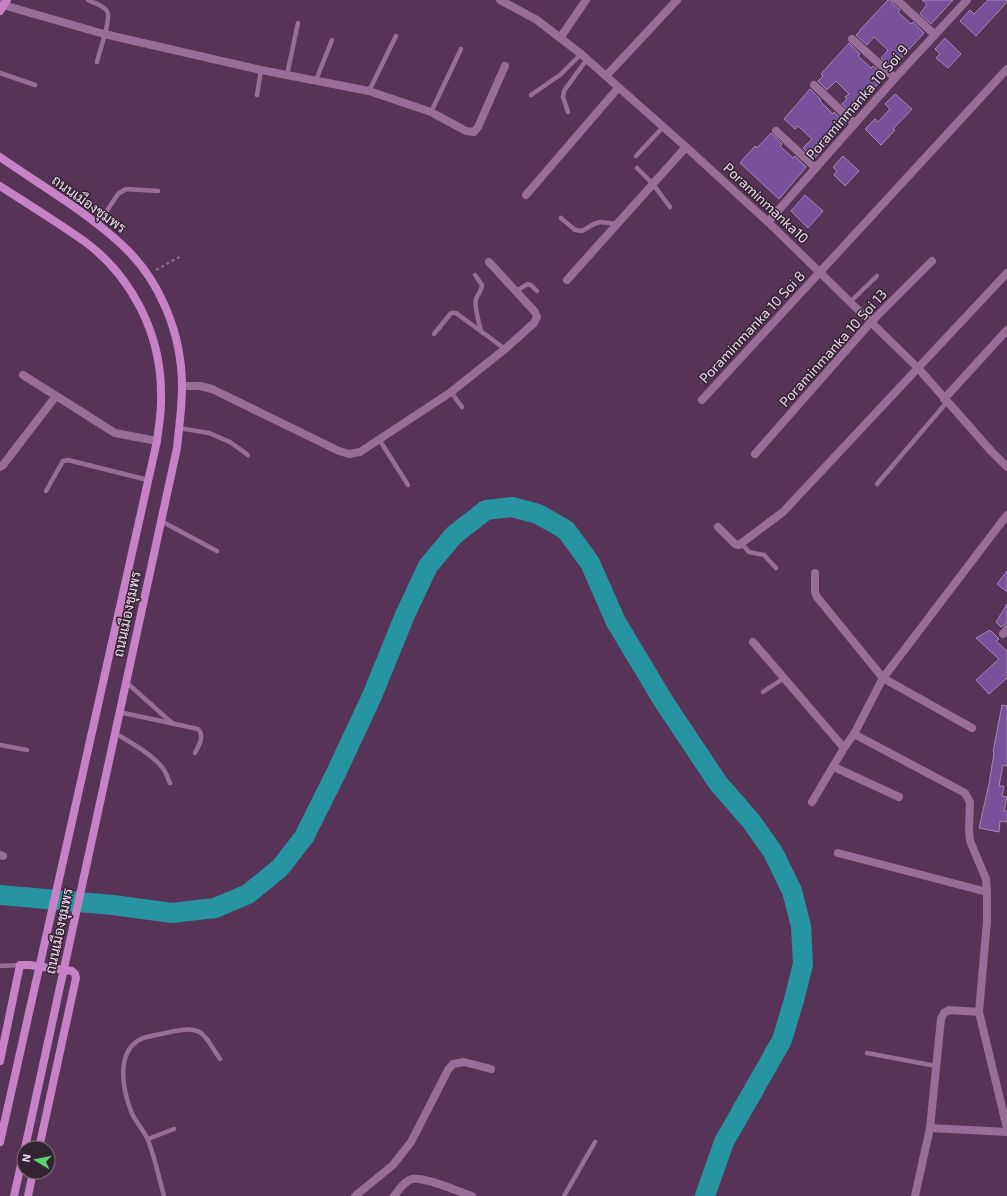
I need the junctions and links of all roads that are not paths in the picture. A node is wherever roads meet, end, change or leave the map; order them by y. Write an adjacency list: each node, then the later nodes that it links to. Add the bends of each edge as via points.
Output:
1 (88, 0): 9 (lane, via 104,7 108,12)
2 (500, 0): 12 (street, Poraminmanka10, via 537,20)
3 (586, 0): 12 (street)
4 (677, 0): 23 (street)
5 (897, 0): 10 (street)
6 (967, 0): 10 (street, Poraminmanka 10 Soi 9)
7 (3, 5): 9 (street)
8 (298, 23): 22 (lane)
9 (104, 34): 17 (lane); 20 (street)
10 (935, 35): 24 (street, Poraminmanka 10 Soi 9)
11 (396, 36): 29 (lane)
12 (560, 38): 16 (street, Poraminmanka10)
13 (852, 39): 24 (street)
14 (332, 40): 25 (lane)
15 (461, 49): 32 (lane)
16 (584, 57): 23 (street, Poraminmanka10); 31 (lane); 33 (lane, via 564,91 563,97)
17 (97, 62)
18 (505, 66): 32 (street, via 474,132 466,131)
19 (1007, 69): 53 (street, Poraminmanka 10 Soi 8)
20 (261, 70): 22 (street); 30 (lane)
21 (0, 73): 26 (lane)
22 (286, 74): 25 (street)
23 (606, 76): 28 (street, Poraminmanka10)
24 (895, 78): 34 (street, Poraminmanka 10 Soi 9)
25 (316, 80): 29 (street)
26 (35, 85)
27 (814, 85): 34 (street)
28 (618, 88): 35 (street, Poraminmanka10); 45 (street)
29 (370, 91): 32 (street)
30 (257, 95)
31 (532, 95)
32 (431, 112)
33 (568, 112)
34 (855, 124): 41 (street, Poraminmanka 10 Soi 9)
35 (663, 127): 37 (street, Poraminmanka10); 38 (lane)
36 (776, 131): 41 (street)
37 (686, 147): 42 (street); 48 (street, Poraminmanka10)
38 (636, 156)
39 (0, 157): 49 (main road, ถนนเมืองชุมพร)
40 (637, 168): 42 (lane)
41 (816, 168): 48 (street, Poraminmanka 10 Soi 9)
42 (653, 184): 46 (lane); 50 (street)
43 (0, 186): 76 (main road, ถนนเมืองชุมพร, via 85,242 107,261 127,284 145,316 156,347 161,393)
44 (158, 191): 49 (lane, via 126,189 118,194)
45 (526, 195)
46 (670, 207)
47 (561, 218): 50 (lane, via 575,230 582,231 600,222)
48 (768, 222): 53 (street, Poraminmanka10)
49 (98, 224): 68 (main road, ถนนเมืองชุมพร, via 122,245 148,275 166,308 177,339)
50 (617, 224): 57 (street)
51 (932, 261): 61 (street, Poraminmanka 10 Soi 13)
52 (489, 262): 58 (street)
53 (820, 273): 60 (street, Poraminmanka10); 71 (street, Poraminmanka 10 Soi 8)
54 (1007, 273): 66 (street)
55 (475, 275): 63 (lane, via 482,285 476,300)
56 (877, 276): 60 (lane)
57 (567, 280)
58 (516, 291): 59 (lane, via 528,284); 65 (street, via 535,312 537,318)
59 (537, 291)
60 (850, 302): 61 (street, Poraminmanka10)
61 (871, 322): 66 (street, Poraminmanka10); 77 (street, Poraminmanka 10 Soi 13)
62 (1007, 330): 72 (street)
63 (481, 331): 64 (lane, via 456,313 451,313); 65 (lane)
64 (434, 334)
65 (505, 349): 69 (street)
66 (918, 368): 72 (street, Poraminmanka10); 88 (street, via 783,512)
67 (23, 375): 70 (street)
68 (182, 386): 74 (main road, ถนนเมืองชุมพร); 75 (street, via 212,389 349,454 360,452)
69 (451, 392): 73 (lane); 75 (street)
70 (56, 396): 76 (street, via 115,433); 80 (street)
71 (702, 400)
72 (945, 400): 79 (street, Poraminmanka10); 82 (lane)
73 (462, 407)
74 (179, 428): 78 (lane, via 208,433 230,442); 86 (main road, ถนนเมืองชุมพร)
75 (379, 439): 83 (lane)
76 (157, 441): 81 (main road, ถนนเมืองชุมพร)
77 (755, 454)
78 (248, 455)
79 (1007, 467)
80 (0, 468)
81 (148, 480): 84 (lane, via 68,460 63,461); 127 (main road, ถนนเมืองชุมพร, bridge)
82 (877, 484)
83 (408, 485)
84 (46, 491)
85 (1007, 515): 94 (street)
86 (161, 521): 89 (lane); 95 (main road, ถนนเมืองชุมพร)
87 (718, 527): 88 (street, via 735,544)
88 (742, 544): 90 (lane, via 749,552 764,555)
89 (217, 551)
90 (776, 568)
91 (815, 573): 94 (street, via 817,597)
92 (753, 642): 93 (street)
93 (784, 678): 96 (lane); 103 (street)
94 (883, 678): 99 (street); 101 (street)
95 (126, 682): 97 (main road, ถนนเมืองชุมพร); 98 (lane)
96 (763, 692)
97 (120, 712): 98 (lane); 100 (main road, ถนนเมืองชุมพร)
98 (174, 724): 105 (lane, via 202,732)
99 (972, 728)
100 (115, 733): 107 (lane, via 161,765); 125 (main road, ถนนเมืองชุมพร, bridge)
101 (854, 734): 103 (street); 111 (street, via 965,793 970,802 970,841 986,879)
102 (0, 745): 104 (lane)
103 (844, 748): 106 (street)
104 (27, 750)
105 (195, 753)
106 (834, 767): 108 (street); 109 (street)
107 (170, 783)
108 (899, 797)
109 (812, 802)
110 (838, 853): 111 (street)
111 (987, 892): 114 (street)
112 (20, 965): 113 (lane); 117 (main road); 126 (main road, via 72,971 76,978)
113 (0, 966)
114 (979, 1012): 118 (street, via 949,1010 944,1013 941,1019); 121 (street)
115 (867, 1053): 118 (lane)
116 (220, 1058): 124 (lane, via 202,1033 196,1030 183,1029 140,1039 129,1050 125,1057 123,1072 125,1091 131,1112)
117 (0, 1061)
118 (936, 1066): 120 (street)
119 (490, 1069): 134 (street, via 464,1062 453,1064 411,1142 393,1165)
120 (930, 1128): 123 (street); 138 (street)
121 (1007, 1128)
122 (174, 1129): 124 (lane)
123 (1007, 1132)
124 (148, 1139): 133 (lane)
125 (27, 1140)
126 (41, 1140)
127 (0, 1142)
128 (595, 1142): 137 (lane)
129 (18, 1180): 131 (main road)
130 (31, 1180): 132 (main road)
131 (14, 1196)
132 (28, 1196)
133 (164, 1196)
134 (355, 1196)
135 (394, 1196): 136 (street, via 403,1184 411,1179 424,1180)
136 (472, 1196)
137 (564, 1196)
138 (915, 1196)

